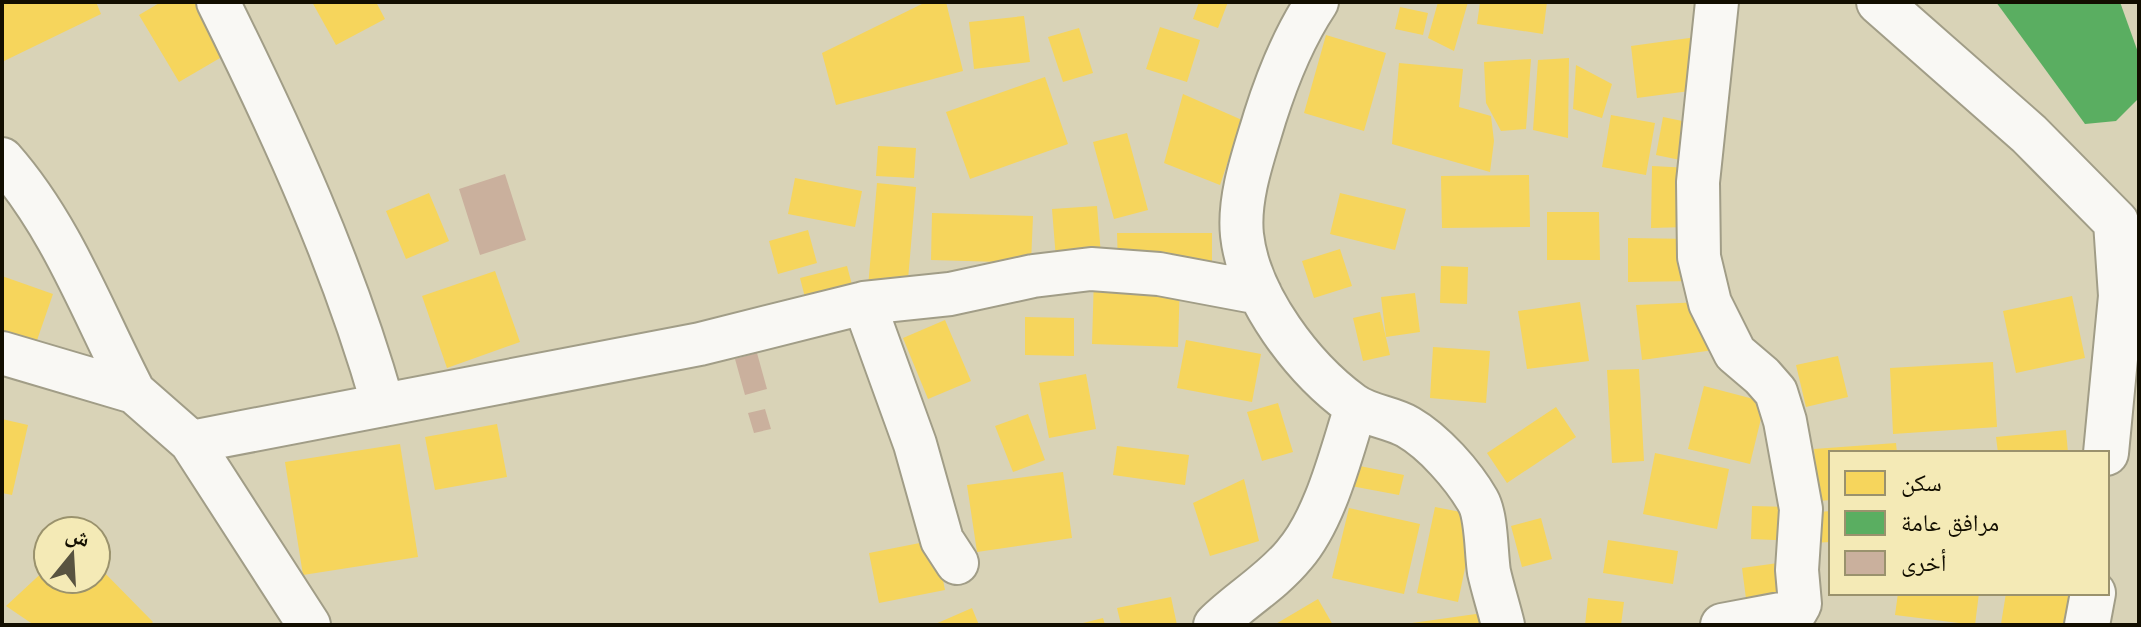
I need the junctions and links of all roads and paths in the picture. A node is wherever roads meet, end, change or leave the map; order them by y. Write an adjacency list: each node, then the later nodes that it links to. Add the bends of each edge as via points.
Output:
1 (218, 2): 11 (street, via 323,227)
2 (1317, 2): 7 (street, via 1280,70 1244,196 1242,233)
3 (1717, 2): 20 (street, via 1698,182 1699,257 1710,303 1735,353 1776,392 1801,509 1796,611)
4 (1879, 2): 6 (main road)
5 (2, 159): 10 (street, via 80,276)
6 (2128, 216): 14 (main road)
7 (1260, 293): 8 (street, via 1159,274 1091,269); 12 (street, via 1321,380)
8 (864, 303): 11 (street, via 700,344); 15 (street, via 915,444 942,540)
9 (2, 353): 10 (street)
10 (134, 392): 13 (street)
11 (383, 405): 13 (street)
12 (1356, 407): 18 (street, via 1333,482 1296,554); 19 (street, via 1407,426 1437,448 1480,503 1489,573)
13 (191, 442): 17 (street)
14 (2106, 451)
15 (957, 563)
16 (2093, 595): 21 (main road)
17 (309, 625)
18 (1215, 625)
19 (1503, 625)
20 (1722, 625)
21 (2087, 625)

